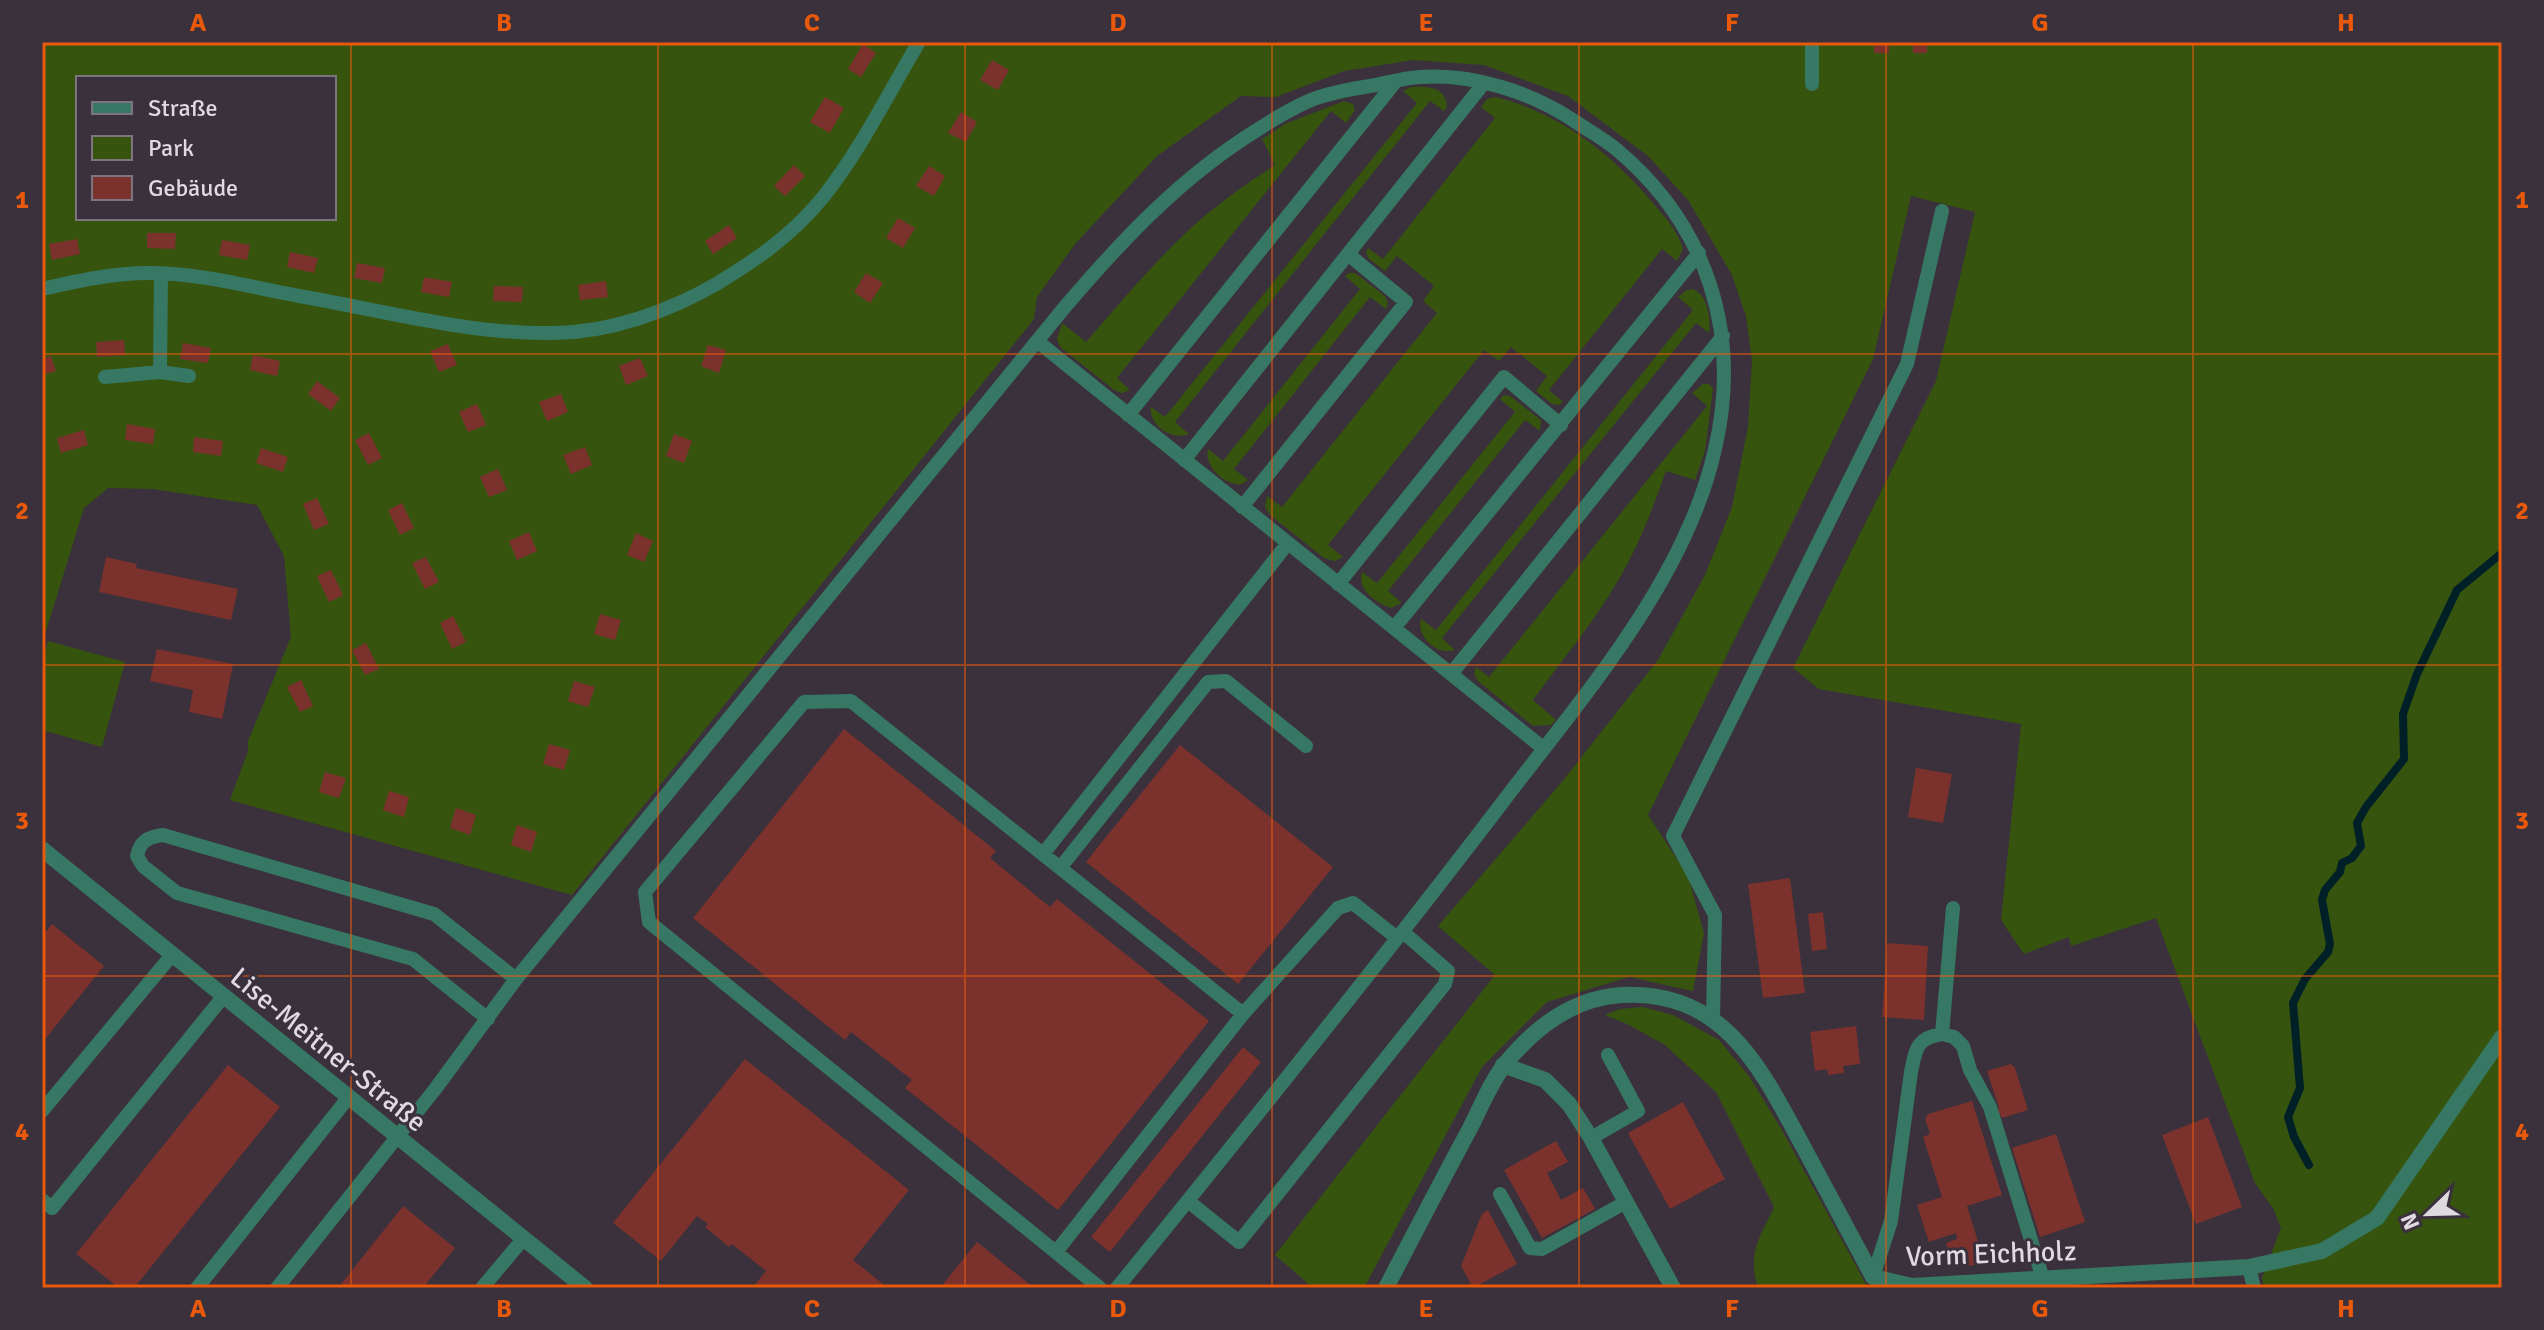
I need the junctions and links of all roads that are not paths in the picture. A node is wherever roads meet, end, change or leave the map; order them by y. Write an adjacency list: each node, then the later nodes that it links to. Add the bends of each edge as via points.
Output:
1 (919, 42): 9 (lane, via 845,167 803,220 716,285 642,316 577,331 519,332)
2 (1812, 42): 5 (lane)
3 (1396, 81): 4 (lane, via 1422,77); 12 (lane, via 1312,100 1214,158 1104,260); 16 (lane)
4 (1484, 83): 7 (lane, via 1524,94 1613,146 1651,181 1682,220); 8 (lane)
5 (1812, 84)
6 (1942, 211): 36 (lane, via 1907,364 1673,836 1715,915)
7 (1699, 253): 11 (lane); 17 (lane)
8 (1348, 254): 18 (lane); 19 (lane, via 1406,302)
9 (161, 274): 10 (lane, via 118,275); 13 (lane)
10 (42, 289)
11 (1723, 336): 23 (lane); 25 (lane, via 1723,398 1715,450 1681,542 1635,622)
12 (1037, 341): 16 (lane); 32 (lane)
13 (160, 372): 14 (lane); 15 (lane)
14 (189, 376)
15 (105, 377)
16 (1128, 415): 18 (lane)
17 (1561, 425): 21 (lane, via 1504,377); 22 (lane)
18 (1184, 460): 19 (lane)
19 (1242, 507): 20 (lane)
20 (1288, 543): 21 (lane); 27 (lane)
21 (1338, 584): 22 (lane)
22 (1394, 628): 23 (lane)
23 (1451, 674): 25 (lane)
24 (1306, 746): 28 (lane, via 1226,681 1208,682)
25 (1543, 748): 30 (lane)
26 (42, 849): 31 (street, Lise-Meitner-Straße)
27 (1043, 854): 28 (lane); 50 (lane, via 851,701 804,702 645,892 649,922)
28 (1060, 868): 34 (lane)
29 (1953, 908): 37 (lane)
30 (1400, 935): 34 (lane, via 1353,903 1338,908); 47 (lane); 47 (lane, via 1448,971 1445,984 1239,1242)
31 (172, 955): 33 (street, Lise-Meitner-Straße); 42 (lane)
32 (516, 979): 35 (lane); 35 (lane, via 434,914 163,835 139,846 143,866 177,893 413,959)
33 (223, 997): 41 (street, Lise-Meitner-Straße); 46 (lane, via 52,1208)
34 (1243, 1014): 50 (lane)
35 (488, 1019): 43 (lane)
36 (1713, 1019): 40 (street, Vorm Eichholz, via 1681,1003 1644,994 1601,996 1561,1011); 52 (street, Vorm Eichholz, via 1763,1073)
37 (1942, 1034): 52 (lane, via 1916,1049 1891,1221); 53 (lane, via 1963,1046 1990,1107)
38 (2502, 1037): 51 (street, Vorm Eichholz, via 2377,1218 2322,1251)
39 (1608, 1055): 44 (lane, via 1638,1111)
40 (1503, 1065): 44 (street, via 1545,1080); 60 (street, Vorm Eichholz)
41 (348, 1098): 43 (street, Lise-Meitner-Straße); 54 (lane)
42 (42, 1111)
43 (398, 1138): 49 (street, Lise-Meitner-Straße); 55 (lane)
44 (1591, 1138): 48 (street)
45 (1500, 1194): 48 (lane, via 1530,1248 1542,1249)
46 (42, 1200)
47 (1188, 1201): 59 (lane)
48 (1626, 1202): 61 (street)
49 (524, 1238): 56 (lane); 57 (street, Lise-Meitner-Straße)
50 (1056, 1252): 58 (lane)
51 (2249, 1267): 53 (street, Vorm Eichholz); 62 (lane)
52 (1873, 1277): 53 (street, Vorm Eichholz, via 1912,1286)
53 (2043, 1279)
54 (197, 1288)
55 (277, 1288)
56 (482, 1288)
57 (585, 1288)
58 (1100, 1288)
59 (1117, 1288)
60 (1386, 1288)
61 (1673, 1288)
62 (2254, 1288)

